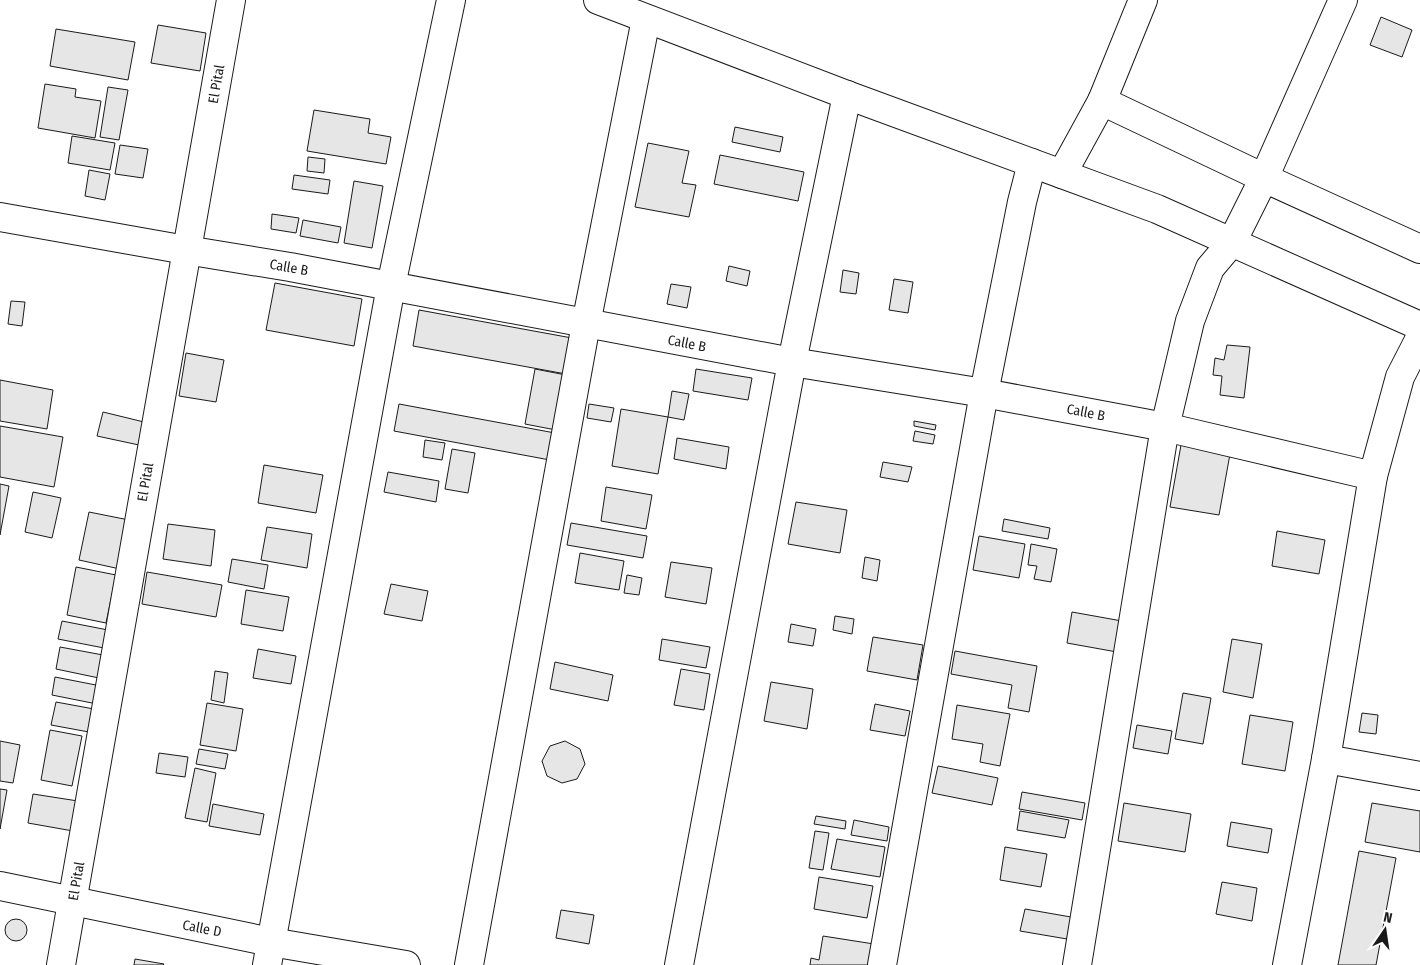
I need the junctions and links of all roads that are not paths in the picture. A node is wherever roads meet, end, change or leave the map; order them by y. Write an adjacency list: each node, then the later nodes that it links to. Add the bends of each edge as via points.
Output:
1 (231, 0): 15 (street, El Pital)
2 (450, 0): 16 (street)
3 (598, 0): 6 (street)
4 (1143, 0): 8 (street)
5 (1343, 0): 11 (street)
6 (646, 19): 7 (street); 17 (street)
7 (848, 95): 9 (street); 20 (street)
8 (1102, 101): 10 (street); 11 (street)
9 (1032, 163): 10 (street); 21 (street)
10 (1062, 174): 13 (street, via 1157,209)
11 (1264, 178): 13 (street); 14 (street)
12 (0, 217): 15 (street, Calle B)
13 (1232, 242): 18 (street); 22 (street, via 1210,268 1190,321)
14 (1420, 249)
15 (186, 250): 16 (street, Calle B); 27 (street, El Pital)
16 (391, 286): 17 (street, Calle B); 28 (street)
17 (586, 324): 20 (street, Calle B); 31 (street)
18 (1420, 326)
19 (1420, 338): 23 (street, via 1400,377)
20 (792, 362): 21 (street, Calle B); 32 (street)
21 (984, 393): 22 (street, Calle B); 33 (street)
22 (1165, 427): 23 (street, Calle B); 34 (street)
23 (1373, 476): 24 (street)
24 (1326, 758): 25 (street); 35 (street)
25 (1420, 776)
26 (0, 886): 27 (street, Calle D)
27 (72, 901): 28 (street, Calle D); 29 (street, El Pital)
28 (269, 953): 30 (street, Calle D)
29 (61, 965)
30 (406, 965)
31 (469, 965)
32 (679, 965)
33 (882, 965)
34 (1076, 965)
35 (1287, 965)

